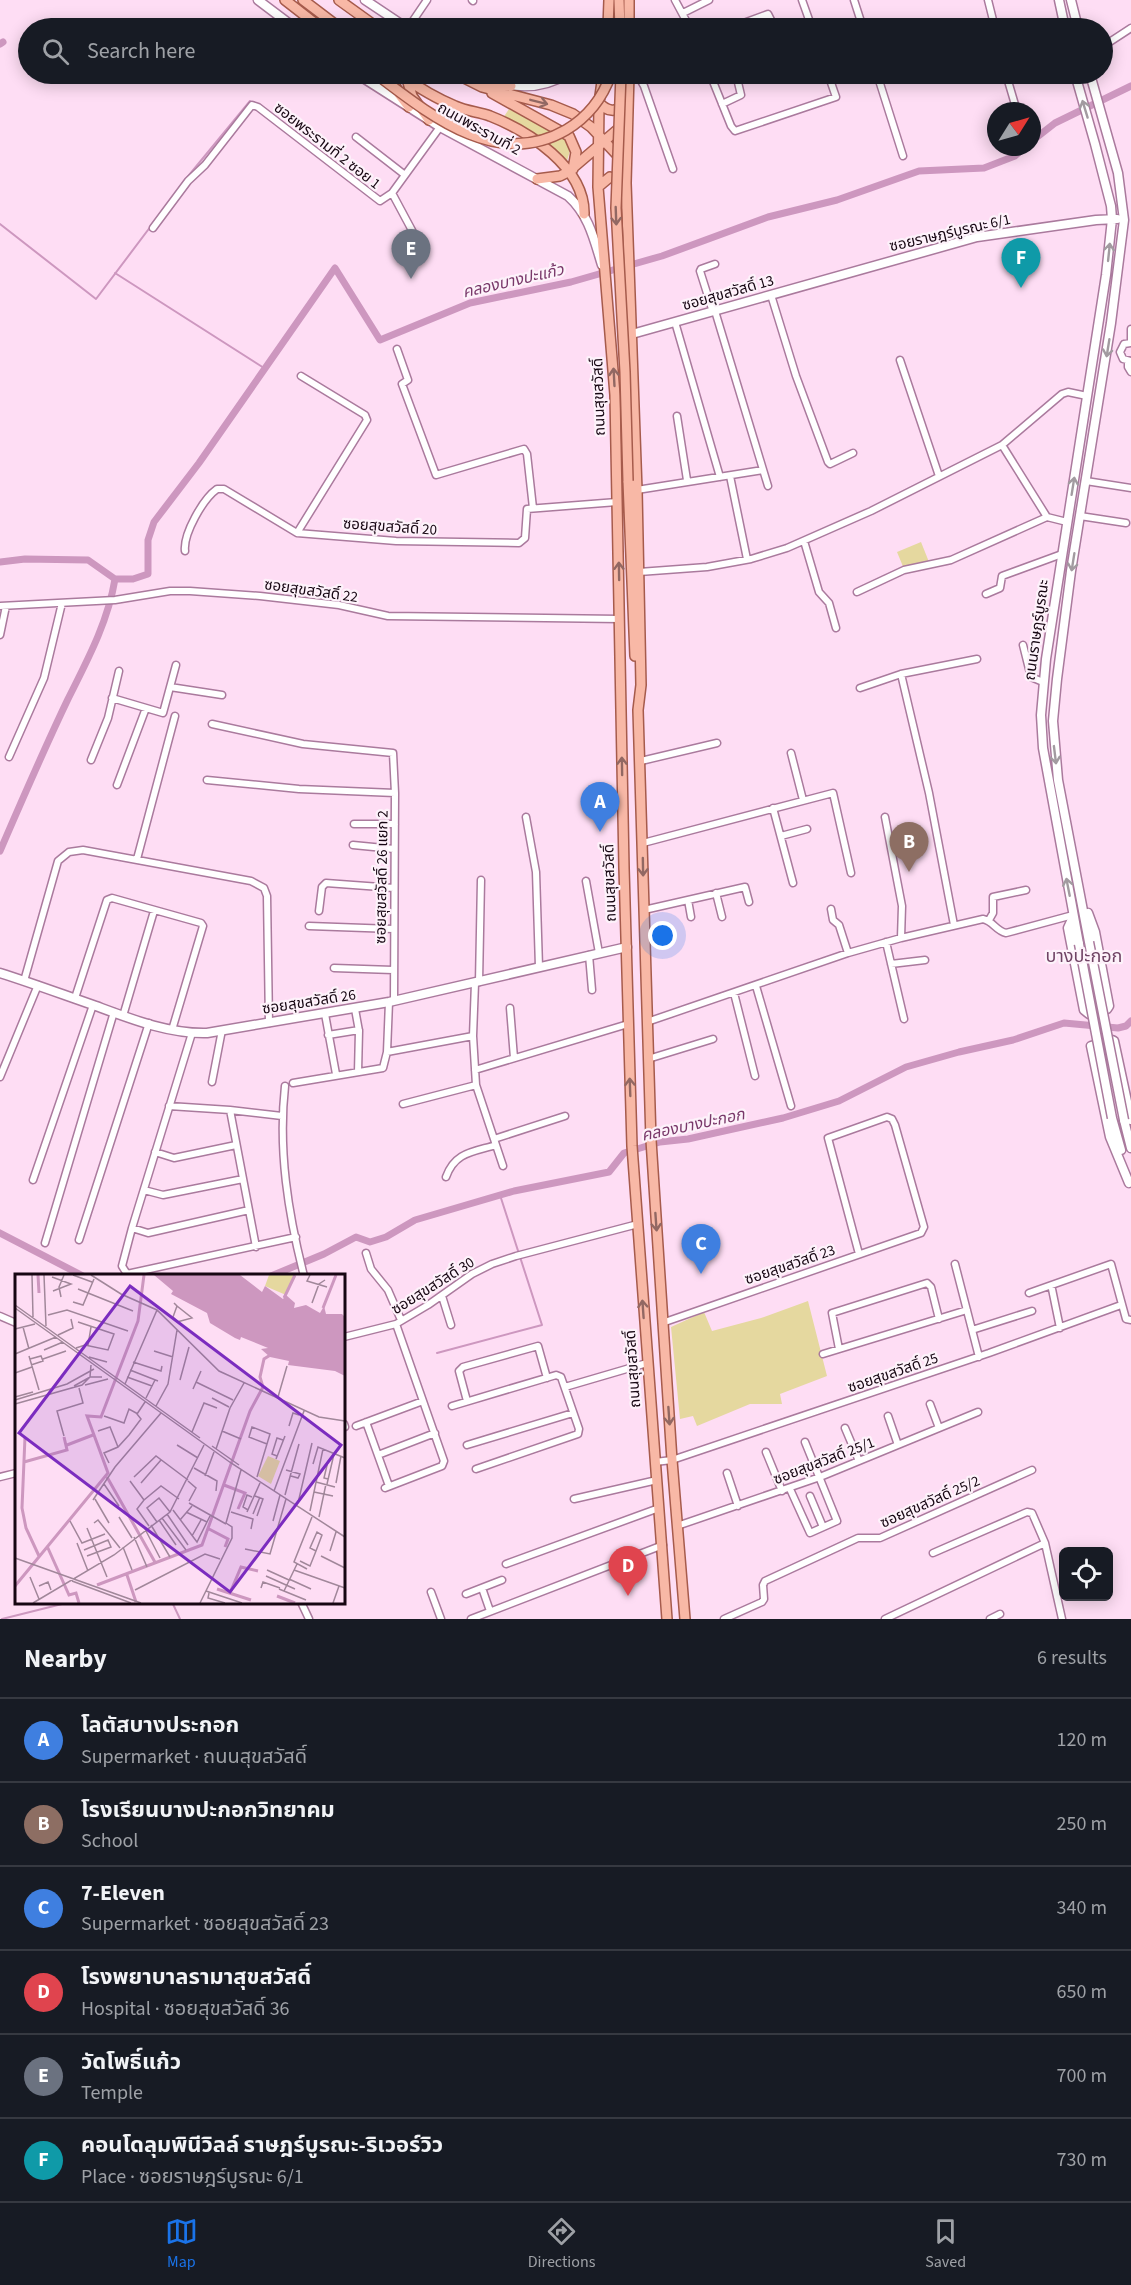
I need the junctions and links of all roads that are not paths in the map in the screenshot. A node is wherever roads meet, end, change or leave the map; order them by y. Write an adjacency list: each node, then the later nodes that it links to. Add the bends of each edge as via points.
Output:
1 (258, 0): 17 (main road)
2 (285, 0): 18 (main road)
3 (303, 0): 19 (main road)
4 (339, 0): 20 (main road)
5 (365, 0): 21 (main road)
6 (428, 0): 22 (street)
7 (619, 0): 23 (main road)
8 (629, 0): 24 (main road)
9 (675, 0): 16 (street)
10 (709, 0): 16 (street)
11 (802, 0): 28 (street)
12 (854, 0): 29 (street)
13 (988, 0): 30 (street)
14 (1059, 0): 31 (main road)
15 (1071, 0): 32 (main road)
16 (683, 13): 25 (street)
17 (282, 18)
18 (308, 18)
19 (327, 18)
20 (364, 18)
21 (393, 18)
22 (415, 18)
23 (619, 18)
24 (629, 18)
25 (685, 18)
26 (757, 18): 27 (street, via 768,14)
27 (770, 18)
28 (808, 18)
29 (860, 18)
30 (992, 18)
31 (1063, 18)
32 (1076, 18)
33 (1131, 28): 34 (street)
34 (1113, 40)
35 (373, 84): 62 (main road, ถนนพระรามที่ 2)
36 (389, 84): 44 (main road, bridge, via 467,134 516,145 548,139 574,125 596,104)
37 (394, 84): 62 (main road)
38 (407, 84): 65 (main road)
39 (417, 84): 63 (main road, ถนนพระรามที่ 2, via 456,106)
40 (476, 84): 56 (main road)
41 (503, 84): 55 (main road)
42 (548, 84): 55 (main road)
43 (602, 84): 59 (main road, ถนนสุขสวัสดิ์)
44 (606, 84)
45 (621, 84): 141 (main road, one-way to 141, bridge, via 616,208)
46 (630, 84): 60 (main road)
47 (643, 84): 71 (street)
48 (714, 84): 61 (street)
49 (738, 84): 61 (street, via 741,95)
50 (831, 84): 61 (street, via 836,97 737,131)
51 (880, 84): 69 (street)
52 (1009, 84): 58 (street)
53 (1078, 84): 79 (main road, ถนนราษฎร์บูรณะ, one-way to 53)
54 (1093, 84): 80 (main road, ถนนราษฎร์บูรณะ, via 1118,173)
55 (511, 86): 56 (main road)
56 (482, 87): 57 (main road); 68 (main road, one-way to 68, via 563,109 584,121)
57 (501, 99): 63 (main road, via 499,112); 72 (main road, via 569,136 576,152)
58 (1014, 102)
59 (599, 103): 60 (main road, via 610,111); 68 (main road, ถนนสุขสวัสดิ์)
60 (629, 103): 64 (main road)
61 (722, 104)
62 (409, 107): 65 (main road, ถนนพระรามที่ 2)
63 (488, 115): 72 (main road, ถนนพระรามที่ 2, via 536,139)
64 (629, 119): 68 (main road); 70 (main road)
65 (429, 120): 66 (main road, ถนนพระรามที่ 2)
66 (440, 127): 73 (street, ซอยพระรามที่ 2 ซอย 1); 74 (main road, ถนนพระรามที่ 2)
67 (356, 137): 73 (street)
68 (601, 141): 70 (main road); 72 (main road); 76 (main road, ถนนสุขสวัสดิ์)
69 (903, 156)
70 (627, 168): 75 (main road)
71 (673, 169)
72 (570, 171): 74 (main road); 78 (main road, ถนนพระรามที่ 2)
73 (405, 175): 77 (street, ซอยพระรามที่ 2 ซอย 1)
74 (537, 178): 78 (main road, ถนนพระรามที่ 2, via 568,196)
75 (626, 183): 76 (main road, via 613,177); 92 (main road)
76 (598, 187): 84 (main road, ถนนสุขสวัสดิ์)
77 (392, 193): 81 (street, ซอยพระรามที่ 2 ซอย 1, via 384,200 376,200 252,105); 82 (street)
78 (584, 213): 84 (main road, ถนนพระรามที่ 2)
79 (1112, 219): 80 (main road, ซอยราษฎร์บูรณะ 6/1); 85 (main road, ซอยราษฎร์บูรณะ 6/1, via 977,237); 86 (main road, ถนนราษฎร์บูรณะ, one-way to 79)
80 (1124, 220): 87 (main road, ถนนราษฎร์บูรณะ)
81 (153, 228)
82 (416, 236)
83 (715, 264): 89 (street, via 700,271)
84 (603, 268): 112 (main road, ถนนสุขสวัสดิ์, one-way to 84, via 614,369)
85 (832, 277): 88 (main road, ซอยสุขสวัสดิ์ 13)
86 (1104, 289): 87 (main road); 99 (main road, ถนนราษฎร์บูรณะ)
87 (1116, 291): 108 (main road, ถนนราษฎร์บูรณะ, one-way to 108)
88 (771, 295): 89 (main road, ซอยสุขสวัสดิ์ 13); 102 (street, via 828,462)
89 (714, 311): 90 (main road, ซอยสุขสวัสดิ์ 13); 103 (street)
90 (675, 322): 92 (main road, ซอยสุขสวัสดิ์ 13); 106 (street)
91 (1131, 329): 93 (street)
92 (632, 334): 111 (main road)
93 (1131, 343): 96 (street, via 1124,344 1120,352 1123,359)
94 (397, 349): 113 (street, via 408,380 402,384 436,475 524,449)
95 (900, 360): 105 (street)
96 (1130, 361): 97 (street)
97 (1131, 372)
98 (301, 376): 118 (street, via 365,415 367,420)
99 (1087, 396): 101 (street, via 1062,394); 116 (main road, ถนนราษฎร์บูรณะ, one-way to 99)
100 (677, 416): 107 (street)
101 (1002, 445): 105 (street); 115 (street)
102 (854, 453)
103 (763, 470): 104 (street); 109 (street)
104 (730, 476): 106 (street); 122 (street)
105 (939, 476): 119 (street)
106 (720, 477): 107 (street)
107 (687, 480): 111 (street)
108 (1086, 481): 110 (street); 114 (main road, ถนนราษฎร์บูรณะ)
109 (768, 486)
110 (1131, 488)
111 (638, 490): 123 (main road)
112 (617, 502): 113 (street); 128 (main road, ถนนสุขสวัสดิ์, one-way to 112)
113 (533, 508): 118 (street, ซอยสุขสวัสดิ์ 20, via 526,510 525,538 519,543 396,541)
114 (1080, 516): 117 (street); 172 (main road, ถนนราษฎร์บูรณะ, one-way to 172, via 1053,722 1058,780)
115 (1047, 517): 116 (street); 124 (street, via 951,560 904,570)
116 (1067, 522): 121 (main road, ถนนราษฎร์บูรณะ)
117 (1126, 523)
118 (297, 533): 120 (street, ซอยสุขสวัสดิ์ 20, via 224,489 217,489 191,526 184,542)
119 (804, 541): 122 (street); 129 (street, via 819,592 829,603)
120 (185, 551)
121 (1062, 554): 125 (street, via 1002,576 1000,588); 136 (main road, ถนนราษฎร์บูรณะ)
122 (747, 560): 123 (street)
123 (639, 572): 141 (main road)
124 (857, 592)
125 (986, 594)
126 (62, 603): 127 (street, ซอยสุขสวัสดิ์ 22); 128 (street, ซอยสุขสวัสดิ์ 22, via 190,591 339,605 388,616); 147 (street, via 44,678)
127 (3, 606): 130 (street)
128 (620, 619): 188 (main road, ถนนสุขสวัสดิ์, one-way to 128)
129 (836, 628)
130 (0, 634)
131 (1023, 645): 136 (street, via 1031,677)
132 (977, 659): 135 (street)
133 (176, 665): 137 (street)
134 (119, 671): 140 (street)
135 (901, 674): 138 (street); 184 (street)
136 (1043, 682): 179 (main road, ถนนราษฎร์บูรณะ, one-way to 136, via 1043,748)
137 (170, 687): 139 (street); 142 (street, via 163,713)
138 (860, 688)
139 (222, 695)
140 (112, 698): 142 (street); 148 (street)
141 (638, 703): 149 (main road)
142 (146, 708): 151 (street)
143 (175, 716): 164 (street)
144 (212, 724): 152 (street, ซอยสุขสวัสดิ์ 26 แยก 2, via 303,744 393,753)
145 (717, 743): 149 (street)
146 (791, 753): 153 (street)
147 (9, 757)
148 (91, 760)
149 (640, 761): 161 (main road)
150 (207, 780): 152 (street)
151 (117, 785)
152 (395, 793): 158 (street, ซอยสุขสวัสดิ์ 26 แยก 2)
153 (803, 800): 154 (street); 165 (street, via 833,793)
154 (773, 808): 160 (street); 161 (street)
155 (526, 817): 193 (street, via 536,873)
156 (885, 817): 186 (street, via 902,906)
157 (354, 824): 158 (street)
158 (394, 824): 163 (street, ซอยสุขสวัสดิ์ 26 แยก 2)
159 (807, 829): 160 (street)
160 (781, 836): 168 (street)
161 (643, 843): 176 (main road, one-way to 176)
162 (353, 845): 163 (street)
163 (394, 849): 169 (street, ซอยสุขสวัสดิ์ 26 แยก 2)
164 (137, 859): 197 (street, via 83,850 62,856); 214 (street, via 251,881 264,888)
165 (851, 873)
166 (481, 880): 198 (street)
167 (585, 881): 190 (street)
168 (793, 883)
169 (394, 888): 178 (street, via 326,883); 185 (street, ซอยสุขสวัสดิ์ 26 แยก 2)
170 (1026, 890): 182 (street, via 993,897)
171 (716, 893): 173 (street); 174 (street, via 745,886); 180 (street)
172 (1080, 893): 179 (main road, via 1095,932 1109,1006 1089,1014 1084,1010 1068,928); 241 (main road, ถนนราษฎร์บูรณะ, bridge)
173 (688, 900): 176 (street); 181 (street)
174 (749, 902)
175 (831, 909): 189 (street)
176 (644, 910): 212 (main road)
177 (154, 911): 203 (street, via 112,898 106,900); 210 (street); 216 (street, via 203,926)
178 (319, 911)
179 (1073, 915): 182 (street, via 1006,933); 250 (main road, ถนนราษฎร์บูรณะ, bridge)
180 (722, 917)
181 (691, 918)
182 (989, 920): 184 (street)
183 (309, 926): 185 (street)
184 (954, 926): 186 (street)
185 (393, 929): 195 (street, ซอยสุขสวัสดิ์ 26 แยก 2)
186 (901, 938): 187 (street)
187 (885, 942): 189 (street); 192 (street)
188 (627, 947): 190 (main road, ซอยสุขสวัสดิ์ 26); 215 (main road, ถนนสุขสวัสดิ์)
189 (848, 953): 200 (street)
190 (594, 954): 193 (main road, ซอยสุขสวัสดิ์ 26); 201 (street)
191 (925, 960): 192 (street)
192 (891, 964): 211 (street)
193 (539, 967): 198 (main road, ซอยสุขสวัสดิ์ 26)
194 (334, 968): 195 (street)
195 (393, 970): 204 (street, ซอยสุขสวัสดิ์ 26 แยก 2)
196 (0, 973): 197 (main road, ซอยสุขสวัสดิ์ 26)
197 (24, 981): 199 (main road, ซอยสุขสวัสดิ์ 26)
198 (477, 982): 204 (main road, ซอยสุขสวัสดิ์ 26); 221 (street)
199 (38, 985): 203 (main road, ซอยสุขสวัสดิ์ 26); 230 (street)
200 (756, 986): 202 (street); 237 (street)
201 (592, 990)
202 (734, 993): 212 (street); 229 (street)
203 (75, 999): 205 (main road, ซอยสุขสวัสดิ์ 26)
204 (391, 1002): 207 (main road, ซอยสุขสวัสดิ์ 26); 223 (street, ซอยสุขสวัสดิ์ 26 แยก 2)
205 (93, 1005): 208 (main road, ซอยสุขสวัสดิ์ 26); 249 (street)
206 (510, 1008): 224 (street)
207 (355, 1009): 209 (main road, ซอยสุขสวัสดิ์ 26); 218 (street)
208 (114, 1012): 210 (main road, ซอยสุขสวัสดิ์ 26); 257 (street)
209 (325, 1014): 214 (main road, ซอยสุขสวัสดิ์ 26); 220 (street)
210 (123, 1016): 213 (main road, ซอยสุขสวัสดิ์ 26)
211 (904, 1019)
212 (647, 1022): 225 (main road)
213 (149, 1023): 216 (main road, ซอยสุขสวัสดิ์ 26); 256 (street)
214 (268, 1023): 217 (main road, ซอยสุขสวัสดิ์ 26)
215 (628, 1024): 224 (street); 253 (main road, ถนนสุขสวัสดิ์, one-way to 215)
216 (172, 1030): 219 (main road, ซอยสุขสวัสดิ์ 26)
217 (222, 1030): 219 (main road, ซอยสุขสวัสดิ์ 26); 231 (street)
218 (358, 1030): 220 (street); 227 (street)
219 (192, 1033): 236 (street)
220 (328, 1035): 228 (street)
221 (473, 1036): 223 (street); 226 (street)
222 (713, 1039): 225 (street)
223 (387, 1052): 227 (street, via 383,1068)
224 (514, 1058): 226 (street)
225 (648, 1059): 273 (main road, one-way to 273)
226 (475, 1070): 233 (street)
227 (358, 1072): 228 (street)
228 (336, 1074): 232 (street)
229 (755, 1076)
230 (0, 1077)
231 (212, 1082)
232 (293, 1083)
233 (476, 1085): 235 (street); 242 (street)
234 (285, 1086): 239 (street)
235 (403, 1104)
236 (169, 1106): 238 (street); 245 (street)
237 (791, 1106)
238 (230, 1110): 239 (street); 243 (street)
239 (282, 1116): 255 (street, via 284,1173)
240 (564, 1116): 242 (street)
241 (1127, 1120): 244 (main road, ถนนราษฎร์บูรณะ); 250 (main road, via 1114,1041 1091,1046 1110,1137)
242 (495, 1142): 246 (street); 247 (street, via 458,1157)
243 (236, 1145): 245 (street, via 174,1158); 248 (street)
244 (1131, 1148)
245 (155, 1152): 251 (street)
246 (503, 1166)
247 (446, 1177)
248 (243, 1179): 251 (street, via 163,1195); 252 (street)
249 (33, 1180)
250 (1130, 1187)
251 (144, 1190): 254 (street)
252 (249, 1210): 254 (street, via 148,1233); 258 (street)
253 (638, 1224): 265 (street, ซอยสุขสวัสดิ์ 30, via 492,1264); 282 (main road, ถนนสุขสวัสดิ์, one-way to 253)
254 (132, 1228): 258 (street, via 122,1266 127,1274)
255 (297, 1238): 258 (street); 262 (street)
256 (79, 1240)
257 (45, 1243)
258 (256, 1247)
259 (366, 1252): 271 (street, via 371,1269 388,1290)
260 (859, 1254): 260 (street, ซอยสุขสวัสดิ์ 23, via 828,1141 831,1136 887,1117 892,1119 924,1227 921,1233); 273 (street, ซอยสุขสวัสดิ์ 23)
261 (956, 1264): 267 (street)
262 (303, 1272)
263 (1052, 1289): 276 (street)
264 (1029, 1293): 266 (street, via 1111,1264)
265 (442, 1296): 271 (street, ซอยสุขสวัสดิ์ 30); 275 (street)
266 (1121, 1305): 274 (street); 276 (street, ซอยสุขสวัสดิ์ 25)
267 (967, 1310): 270 (street); 277 (street)
268 (1032, 1311): 277 (street)
269 (0, 1316): 272 (street)
270 (939, 1319): 279 (street); 279 (street, via 927,1283 832,1313)
271 (399, 1322): 278 (street, ซอยสุขสวัสดิ์ 30); 285 (street)
272 (15, 1323)
273 (662, 1323): 302 (main road, one-way to 302)
274 (1130, 1323)
275 (450, 1325)
276 (1060, 1328): 281 (street, ซอยสุขสวัสดิ์ 25)
277 (972, 1330): 281 (street)
278 (345, 1337)
279 (839, 1349): 280 (street)
280 (823, 1354)
281 (979, 1357): 302 (street, ซอยสุขสวัสดิ์ 25)
282 (647, 1363): 284 (street); 304 (main road, ถนนสุขสวัสดิ์)
283 (547, 1378): 284 (street, via 561,1377); 286 (street); 286 (street, via 538,1346 460,1368)
284 (565, 1387): 290 (street)
285 (423, 1401): 292 (street); 296 (street)
286 (467, 1401): 288 (street)
287 (930, 1404): 295 (street)
288 (452, 1406)
289 (978, 1412): 295 (street, ซอยสุขสวัสดิ์ 25/1)
290 (573, 1413): 298 (street); 305 (street, via 579,1429 573,1437)
291 (888, 1416): 299 (street)
292 (366, 1422): 293 (street); 301 (street)
293 (356, 1426)
294 (845, 1428): 303 (street)
295 (939, 1428): 299 (street, ซอยสุขสวัสดิ์ 25/1)
296 (435, 1433): 301 (street); 301 (street, via 442,1466 387,1487)
297 (805, 1442): 310 (street)
298 (467, 1445)
299 (898, 1445): 303 (street, ซอยสุขสวัสดิ์ 25/1)
300 (766, 1452): 313 (street)
301 (378, 1455)
302 (672, 1460): 304 (street, ซอยสุขสวัสดิ์ 25); 318 (main road)
303 (859, 1461): 310 (street, ซอยสุขสวัสดิ์ 25/1)
304 (655, 1462): 311 (main road, ถนนสุขสวัสดิ์)
305 (476, 1469)
306 (1032, 1470): 336 (street, ซอยสุขสวัสดิ์ 25/2, via 880,1538 858,1538 765,1581 762,1602)
307 (15, 1473): 309 (street)
308 (727, 1473): 316 (street)
309 (0, 1477)
310 (820, 1478): 312 (street, ซอยสุขสวัสดิ์ 25/1); 319 (street, via 837,1519)
311 (657, 1480): 315 (street); 317 (main road, ถนนสุขสวัสดิ์)
312 (790, 1489): 313 (street, ซอยสุขสวัสดิ์ 25/1); 319 (street, via 808,1532)
313 (782, 1491): 316 (street, ซอยสุขสวัสดิ์ 25/1)
314 (810, 1496): 319 (street)
315 (574, 1499)
316 (738, 1506): 318 (street, ซอยสุขสวัสดิ์ 25/1)
317 (659, 1508): 321 (main road, ถนนสุขสวัสดิ์); 323 (street)
318 (677, 1526): 335 (main road)
319 (823, 1527)
320 (1045, 1543): 322 (street, via 1035,1517 1027,1512); 337 (street); 339 (street)
321 (663, 1545): 329 (street); 334 (main road, ถนนสุขสวัสดิ์)
322 (933, 1553)
323 (506, 1564)
324 (502, 1580): 325 (street)
325 (482, 1588): 327 (street); 329 (street)
326 (431, 1592): 332 (street)
327 (466, 1594)
328 (301, 1604): 331 (street)
329 (490, 1611): 333 (street)
330 (1000, 1614): 338 (street)
331 (309, 1619)
332 (441, 1619)
333 (471, 1619)
334 (667, 1619)
335 (686, 1619)
336 (724, 1619)
337 (885, 1619)
338 (990, 1619)
339 (1061, 1619)

